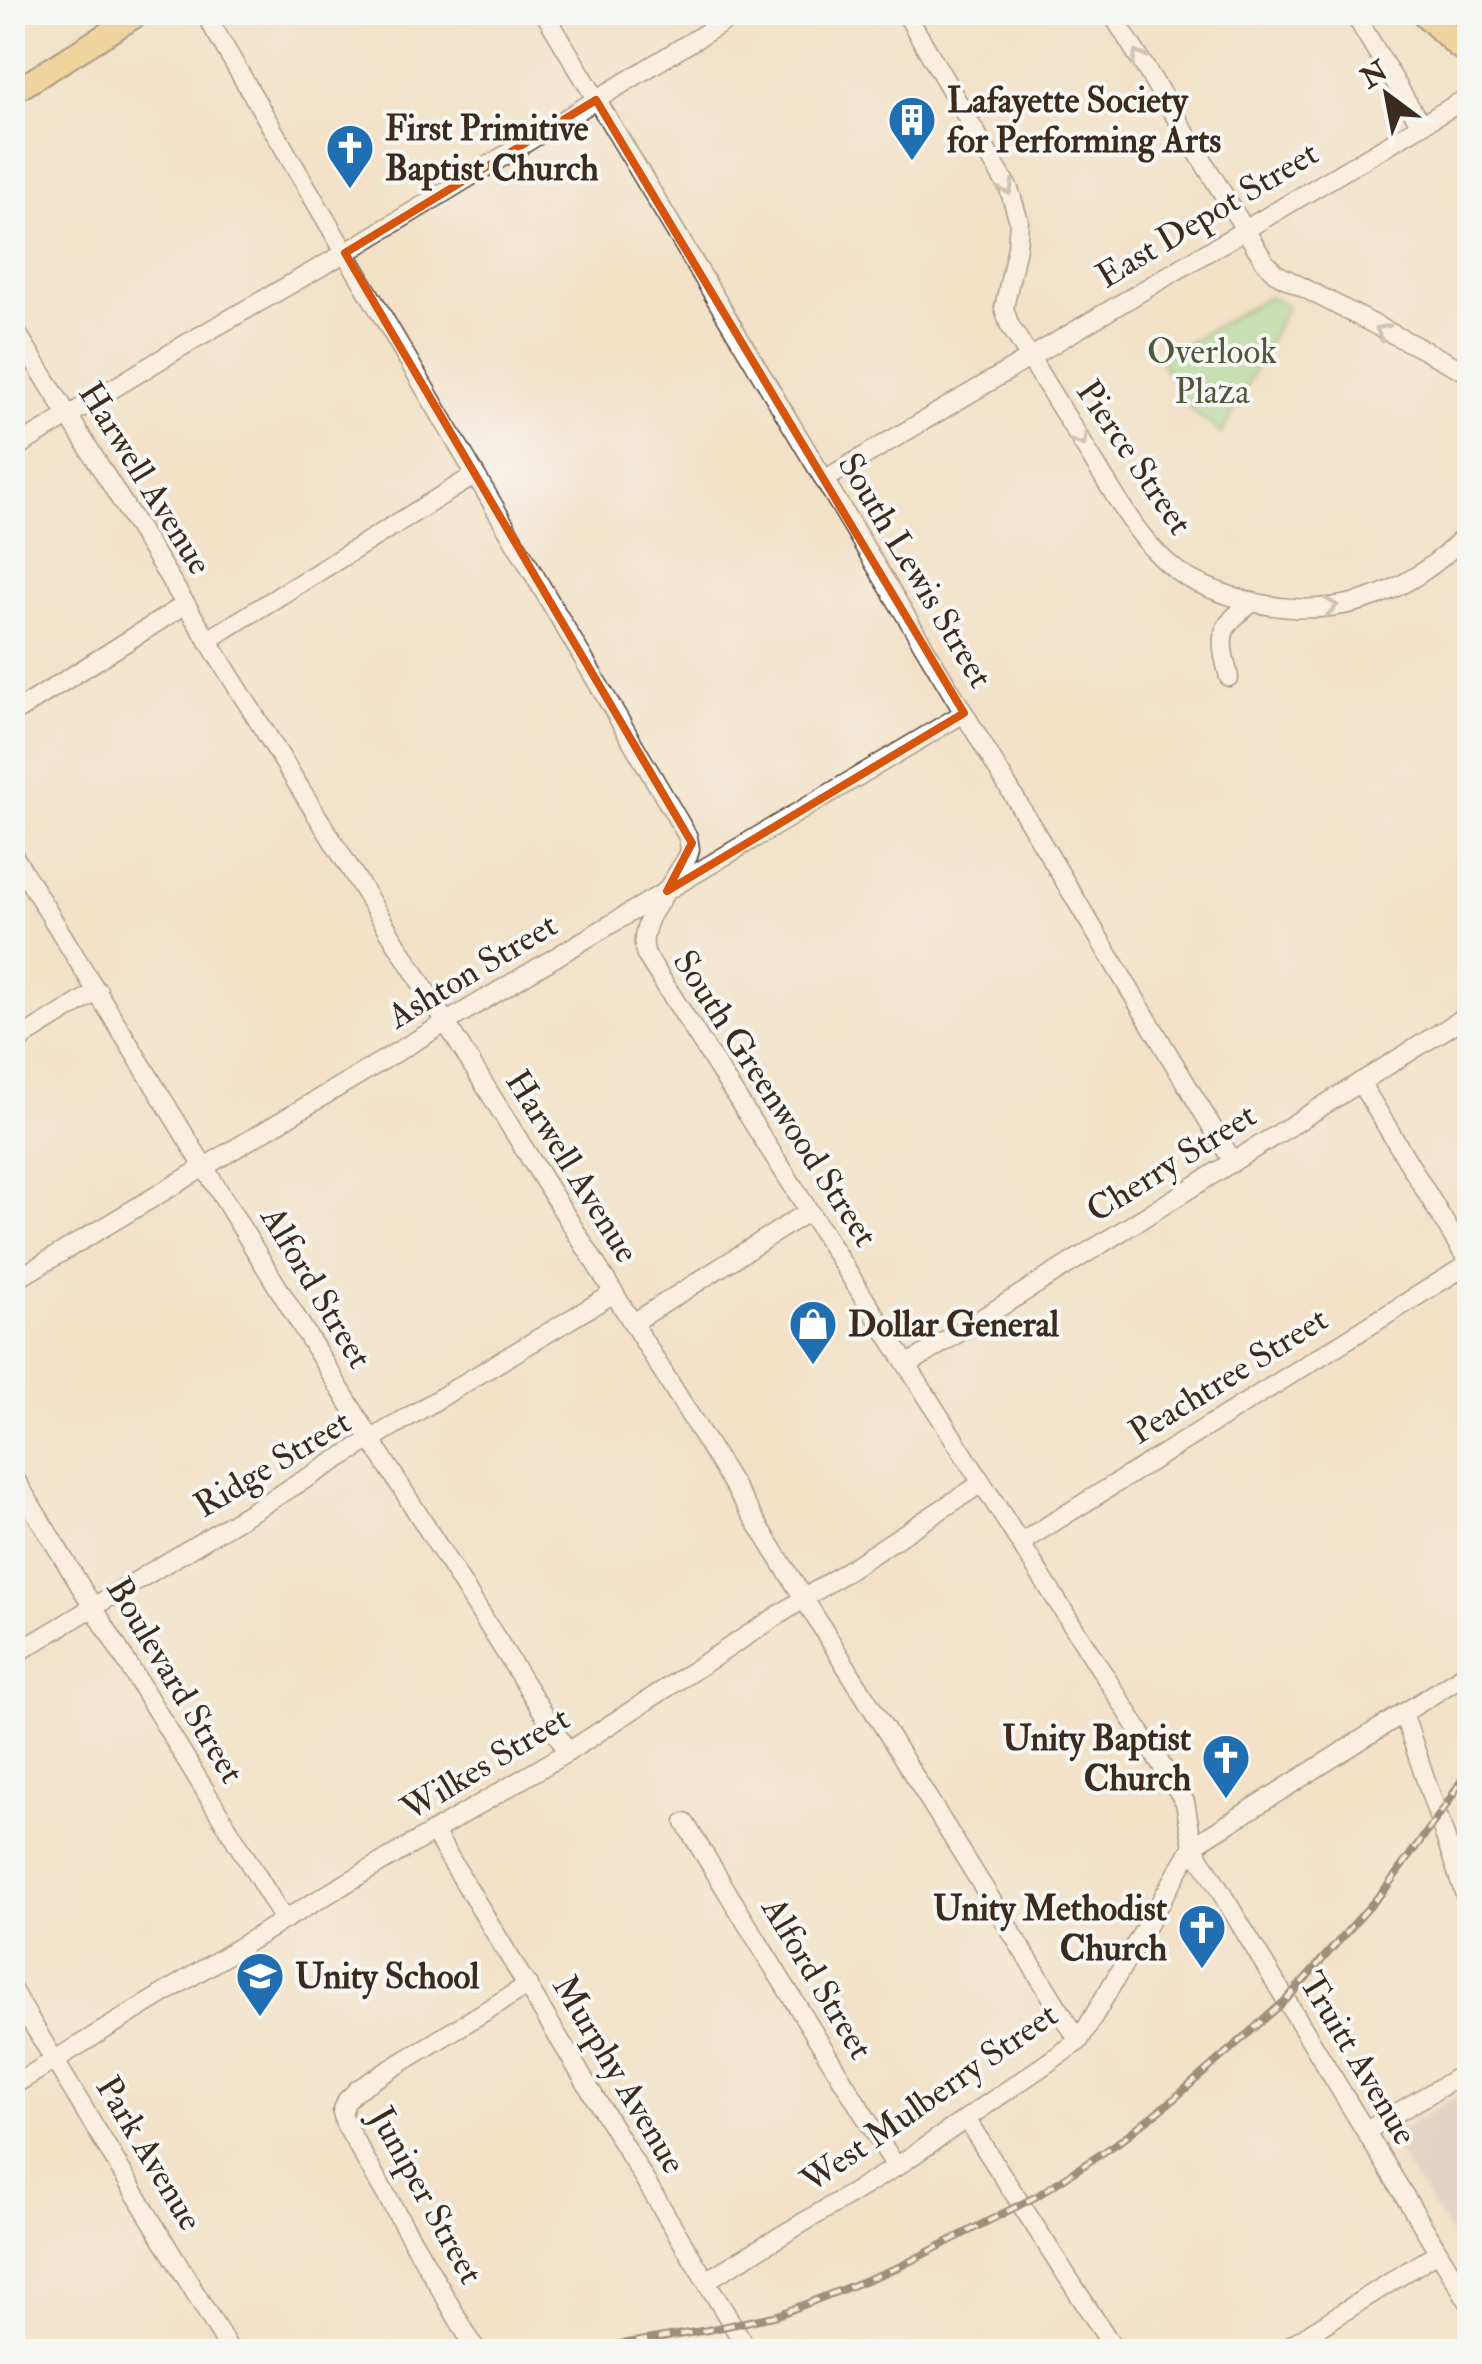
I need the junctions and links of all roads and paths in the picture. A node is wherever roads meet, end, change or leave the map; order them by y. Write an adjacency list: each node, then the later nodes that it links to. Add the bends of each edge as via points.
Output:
1 (142, 12): 10 (main road)
2 (204, 12): 15 (street, South Greenwood Street)
3 (544, 12): 11 (street, South Lewis Street)
4 (740, 12): 11 (street)
5 (905, 12): 17 (street, Pierce Street, one-way to 17, via 1016,206 1018,247 1004,308)
6 (1111, 12): 14 (street, one-way to 6)
7 (1354, 12): 13 (street)
8 (1423, 12): 9 (highway)
9 (1464, 49)
10 (12, 94)
11 (596, 100): 15 (street); 22 (street, South Lewis Street)
12 (1468, 100): 13 (street, East Depot Street)
13 (1420, 125): 14 (street, East Depot Street)
14 (1244, 230): 17 (street, East Depot Street); 18 (street, one-way to 14, via 1275,274)
15 (345, 252): 19 (street); 21 (street, South Greenwood Street)
16 (12, 325): 19 (street, Harwell Avenue)
17 (1030, 358): 22 (street, East Depot Street); 24 (street, Pierce Street, one-way to 24, via 1125,512 1162,558 1194,581)
18 (1470, 374)
19 (70, 417): 20 (street); 25 (street, Harwell Avenue)
20 (12, 450)
21 (476, 474): 26 (street); 31 (street, South Greenwood Street, via 688,837 688,856)
22 (824, 480): 29 (street, South Lewis Street)
23 (1470, 530): 24 (street, Pierce Street, one-way to 23, via 1310,609 1360,602 1419,576)
24 (1252, 603): 27 (street, via 1224,632)
25 (186, 604): 26 (street, Harwell Avenue); 28 (street)
26 (208, 640): 34 (street, Harwell Avenue)
27 (1230, 677)
28 (12, 714)
29 (964, 714): 31 (street, Ashton Street); 37 (street, South Lewis Street)
30 (12, 853): 32 (street, Alford Street)
31 (666, 891): 34 (street, Ashton Street); 39 (street, South Greenwood Street, via 646,928 646,955)
32 (98, 991): 35 (street); 38 (street, Alford Street)
33 (1470, 1014): 36 (street, Cherry Street)
34 (446, 1023): 38 (street, Ashton Street); 42 (street, Harwell Avenue)
35 (12, 1044)
36 (1360, 1082): 37 (street, Cherry Street); 40 (street)
37 (1233, 1162): 44 (street, Cherry Street)
38 (206, 1166): 41 (street, Ashton Street); 45 (street, Alford Street)
39 (809, 1211): 43 (street); 44 (street, South Greenwood Street)
40 (1469, 1263): 48 (street, Peachtree Street)
41 (12, 1282)
42 (614, 1293): 43 (street, Harwell Avenue); 45 (street, Ridge Street)
43 (632, 1323): 49 (street, Harwell Avenue)
44 (907, 1365): 47 (street, South Greenwood Street)
45 (372, 1441): 50 (street, Ridge Street); 54 (street, Alford Street)
46 (12, 1474): 50 (street, Boulevard Street)
47 (982, 1483): 48 (street, South Greenwood Street); 49 (street, Wilkes Street)
48 (1020, 1543): 57 (street, South Greenwood Street, via 1185,1802)
49 (804, 1598): 54 (street, Wilkes Street); 62 (street, Harwell Avenue)
50 (94, 1608): 51 (street, Ridge Street); 59 (street, Boulevard Street)
51 (12, 1656)
52 (1470, 1671): 53 (street, West Mulberry Street)
53 (1403, 1713): 57 (street, West Mulberry Street); 58 (street)
54 (568, 1752): 56 (street, Wilkes Street)
55 (685, 1822): 68 (street, Alford Street)
56 (434, 1832): 59 (street, Wilkes Street); 60 (street, Murphy Avenue)
57 (1193, 1846): 62 (street, West Mulberry Street); 67 (street, Truitt Avenue)
58 (1470, 1910)
59 (284, 1920): 63 (street, Wilkes Street)
60 (528, 1985): 70 (street, Murphy Avenue); 72 (street, Juniper Street, via 372,2078 342,2112)
61 (12, 1990): 63 (street, Park Avenue)
62 (1079, 2041): 66 (street, West Mulberry Street)
63 (56, 2059): 65 (street, Wilkes Street); 73 (street, Park Avenue)
64 (1470, 2070): 67 (street)
65 (12, 2086)
66 (966, 2119): 68 (street, West Mulberry Street); 75 (street)
67 (1366, 2131): 69 (street, Truitt Avenue)
68 (896, 2167): 70 (street, West Mulberry Street)
69 (1438, 2252): 71 (street, Truitt Avenue); 76 (street)
70 (707, 2280): 74 (street, Murphy Avenue)
71 (1470, 2304)
72 (474, 2346)
73 (231, 2352)
74 (749, 2352)
75 (1116, 2352)
76 (1280, 2352)

